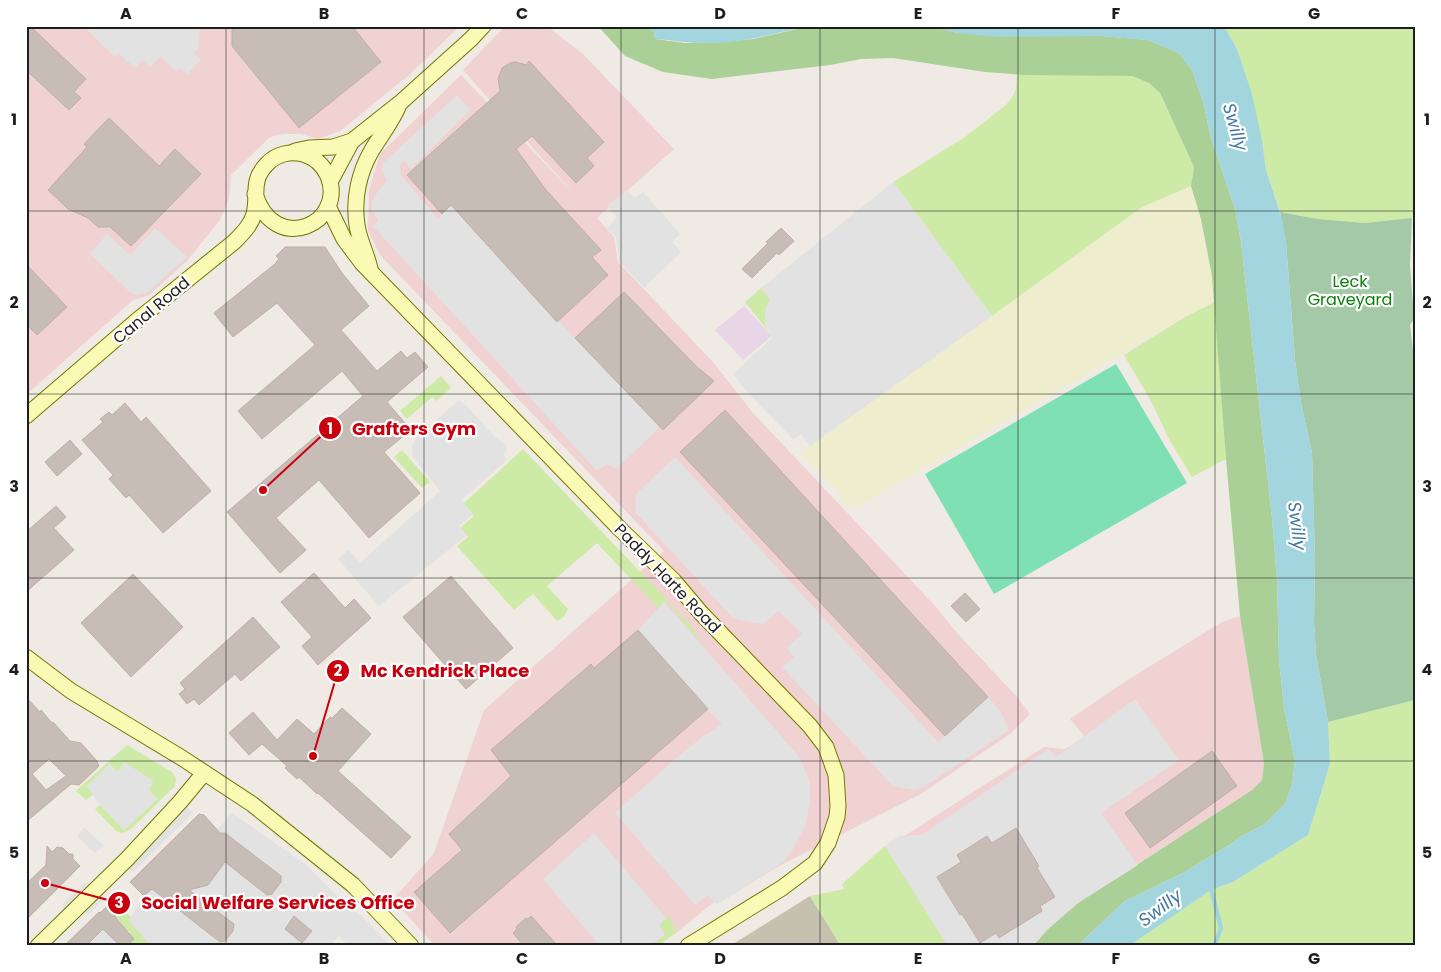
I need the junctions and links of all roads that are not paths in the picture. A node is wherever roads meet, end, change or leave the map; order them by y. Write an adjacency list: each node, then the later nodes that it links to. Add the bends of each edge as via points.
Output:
1 (483, 26): 2 (main road)
2 (400, 104): 3 (main road); 8 (main road, via 367,159 357,188 356,224)
3 (352, 141): 4 (main road); 5 (main road)
4 (292, 153): 5 (main road, via 310,156 319,162); 6 (main road, via 283,154 268,163 256,182)
5 (330, 182): 7 (main road)
6 (255, 194): 7 (main road, via 269,219 290,228 300,228 317,220); 9 (main road, Canal Road, via 254,213 244,232 234,242)
7 (328, 206): 8 (main road, Paddy Harte Road, via 344,239)
8 (370, 270): 14 (main road, Paddy Harte Road, via 552,460 674,581 826,747 836,775 837,817 828,843 815,863 782,888)
9 (26, 416)
10 (26, 657): 11 (main road, via 72,691)
11 (204, 772): 12 (main road, via 126,859); 13 (main road, via 327,863 353,885)
12 (38, 946)
13 (411, 946)
14 (688, 946)

